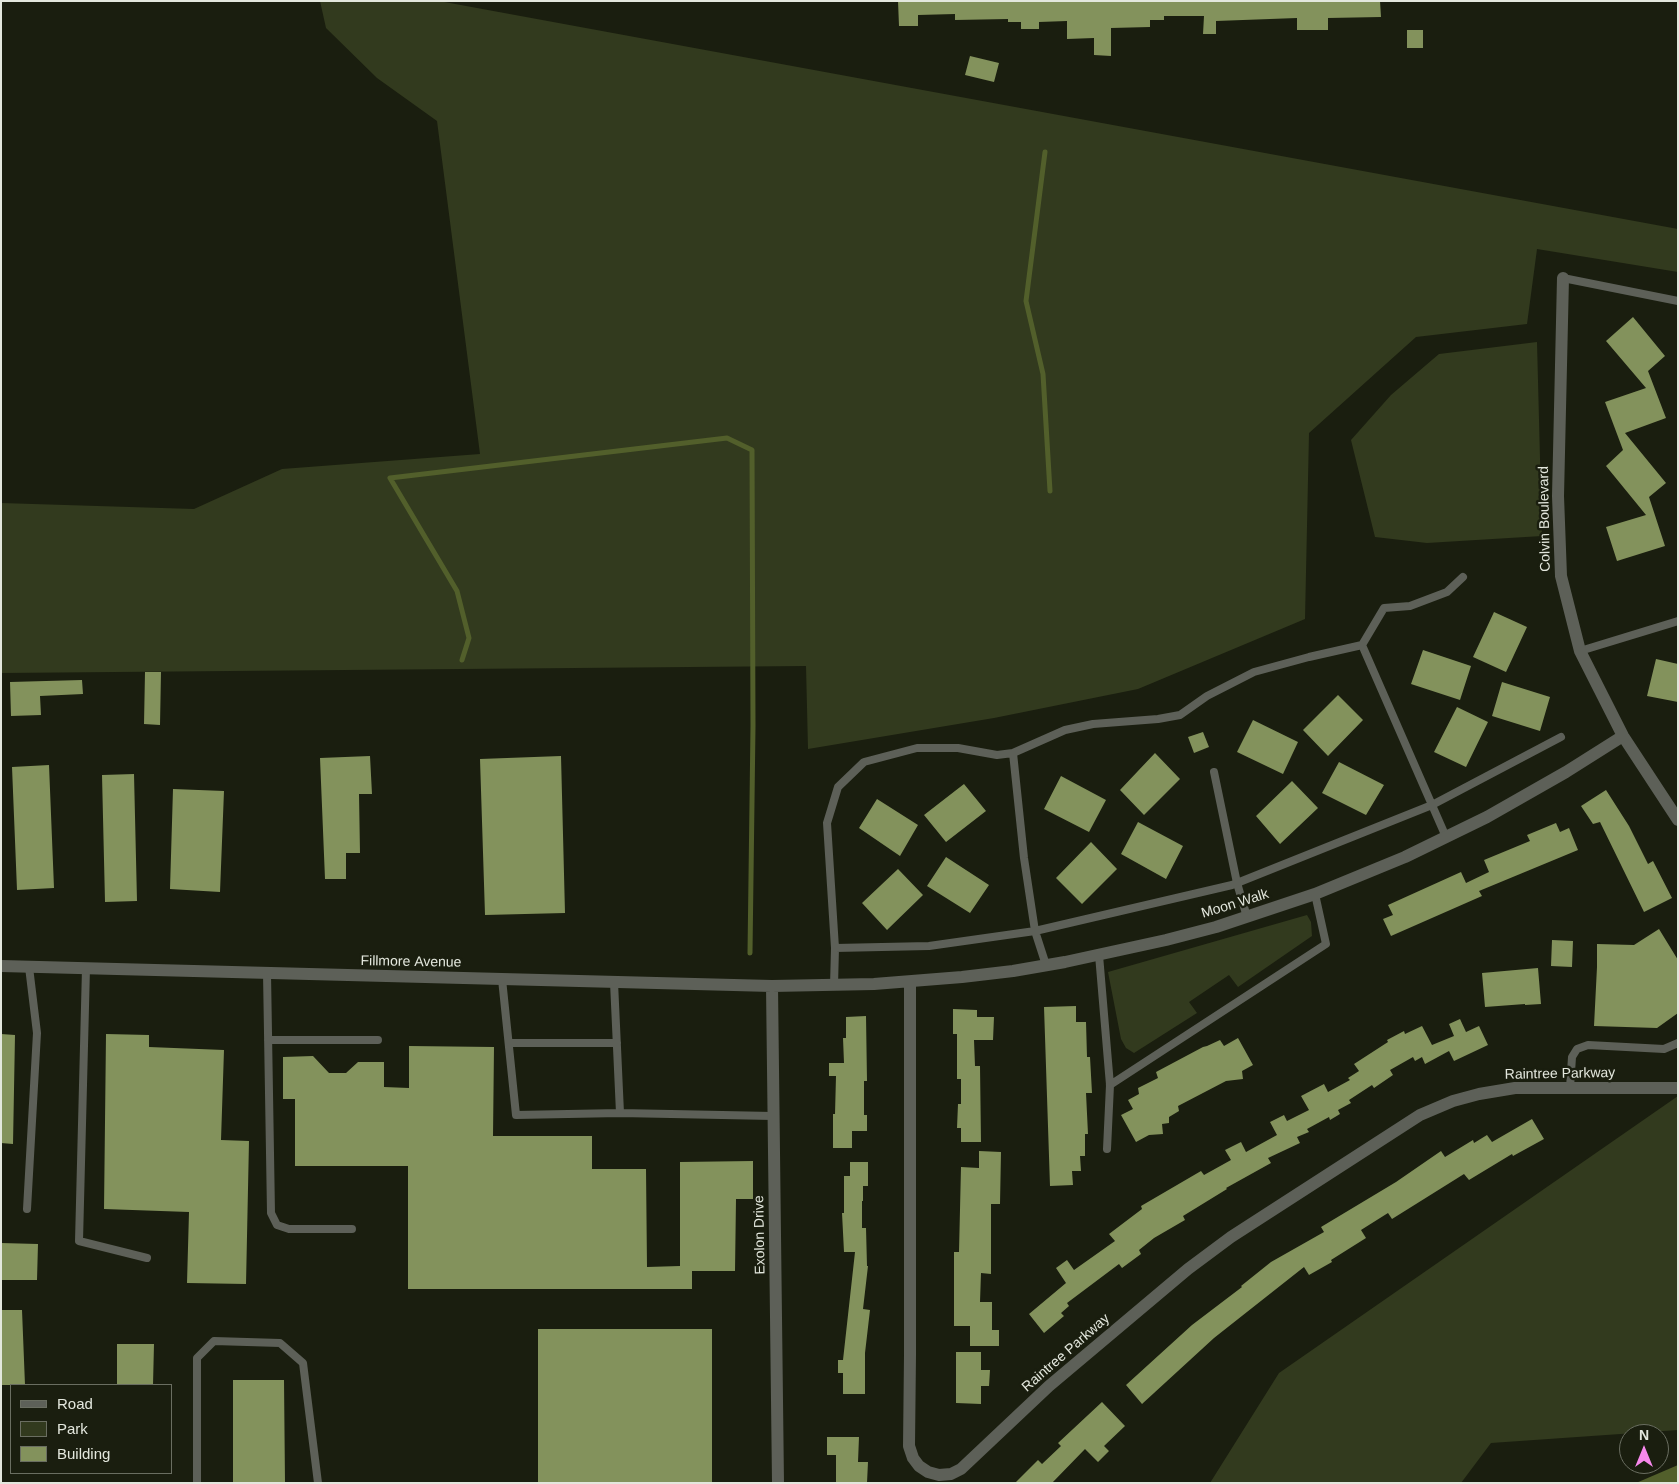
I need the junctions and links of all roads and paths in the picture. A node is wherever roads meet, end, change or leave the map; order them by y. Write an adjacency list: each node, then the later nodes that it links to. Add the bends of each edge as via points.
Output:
1 (1563, 278): 2 (lane); 6 (street, Colvin Boulevard, via 1558,496 1561,576)
2 (1678, 301)
3 (1463, 577): 5 (lane, via 1447,592 1410,606 1384,608)
4 (1678, 621): 6 (lane)
5 (1362, 646): 9 (lane, via 1254,672 1207,696 1180,715 1065,730); 11 (lane)
6 (1580, 652): 8 (street, Colvin Boulevard)
7 (1561, 736): 11 (lane)
8 (1623, 736): 12 (street, Colvin Boulevard); 13 (street, Moon Walk, via 1527,795)
9 (1014, 753): 17 (lane); 18 (lane, via 997,755 958,748 917,748 864,762 838,787 826,824)
10 (1214, 772): 14 (lane)
11 (1432, 805): 13 (lane); 14 (lane)
12 (1678, 820)
13 (1446, 837): 15 (street, Moon Walk)
14 (1237, 883): 16 (lane); 17 (lane)
15 (1315, 894): 16 (street, Moon Walk); 36 (lane, via 1326,944)
16 (1247, 917): 19 (street, Moon Walk)
17 (1035, 931): 18 (lane, via 929,946); 20 (lane)
18 (835, 948): 30 (lane)
19 (1100, 955): 20 (street, Moon Walk); 36 (lane)
20 (1046, 965): 27 (street, Moon Walk)
21 (1, 966): 22 (street, Fillmore Avenue)
22 (29, 967): 23 (street, Fillmore Avenue); 42 (lane, via 37,1033)
23 (86, 968): 24 (street, Fillmore Avenue); 44 (lane, via 80,1240)
24 (267, 973): 25 (street, Fillmore Avenue); 31 (lane)
25 (502, 979): 26 (street, Fillmore Avenue); 34 (lane)
26 (614, 982): 28 (street, Fillmore Avenue); 35 (lane)
27 (910, 982): 30 (street, Moon Walk); 37 (street, Raintree Parkway, via 909,1446 919,1466 939,1475 961,1469 1049,1386 1188,1269 1231,1237 1420,1115 1479,1094 1515,1088)
28 (772, 986): 29 (street, Fillmore Avenue); 40 (street, Exolon Drive)
29 (820, 986): 30 (street, Moon Walk)
30 (834, 986)
31 (268, 1040): 32 (lane); 43 (lane, via 271,1213 278,1225 289,1229)
32 (378, 1040)
33 (1678, 1043): 37 (lane, via 1664,1049 1588,1045 1577,1049 1572,1057)
34 (509, 1044): 35 (lane); 39 (lane, via 516,1115)
35 (617, 1044): 39 (lane)
36 (1110, 1085): 41 (lane)
37 (1570, 1088): 38 (street, Raintree Parkway)
38 (1678, 1088)
39 (620, 1113): 40 (lane)
40 (774, 1116): 47 (street, Exolon Drive)
41 (1107, 1149)
42 (27, 1209)
43 (352, 1229)
44 (147, 1258)
45 (197, 1483): 46 (lane, via 197,1358 214,1341 280,1342 303,1363)
46 (318, 1483)
47 (778, 1483)

